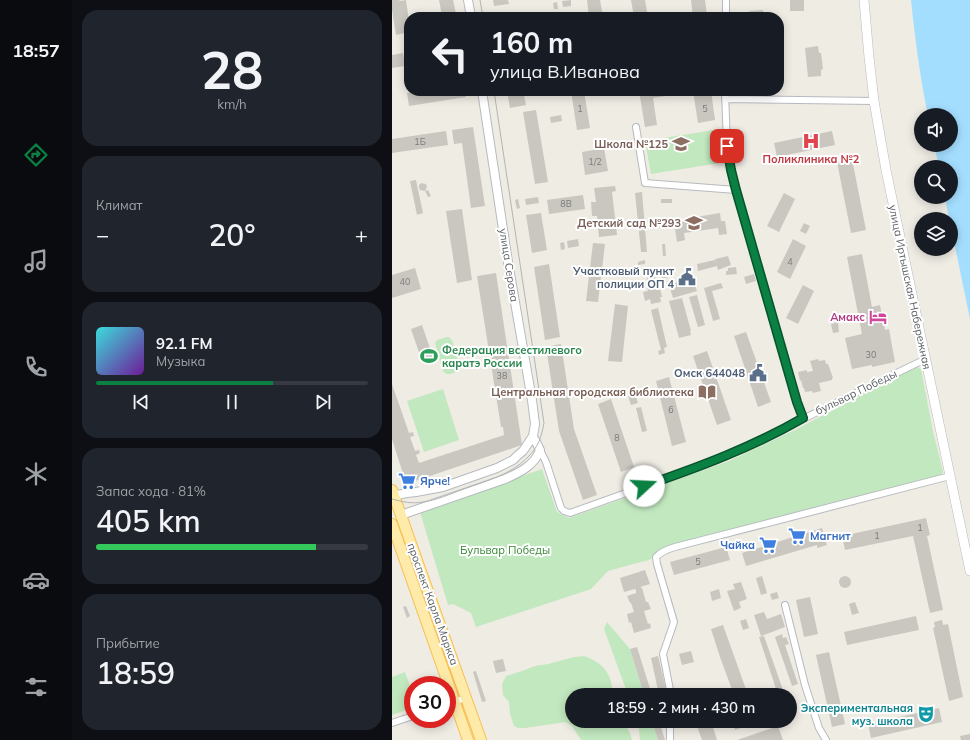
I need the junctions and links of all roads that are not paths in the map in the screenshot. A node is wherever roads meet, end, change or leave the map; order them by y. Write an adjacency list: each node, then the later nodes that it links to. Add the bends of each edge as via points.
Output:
1 (468, 0): 4 (street)
2 (726, 0): 5 (street)
3 (864, 0): 9 (main road, улица Иртышская Набережная)
4 (470, 12)
5 (726, 12)
6 (483, 96): 14 (street, улица Серова, via 532,400 535,424)
7 (725, 96): 8 (street)
8 (725, 99): 9 (street); 11 (street, via 727,146)
9 (874, 101): 12 (main road, улица Иртышская Набережная)
10 (636, 127): 11 (street, via 645,183)
11 (736, 190): 13 (street)
12 (926, 359): 13 (street, бульвар Победы); 16 (main road, улица Иртышская Набережная)
13 (803, 418): 15 (street, бульвар Победы, via 720,459 570,513 561,508)
14 (532, 438): 15 (street); 17 (street, via 513,460 497,468 443,487)
15 (540, 450): 18 (street, via 536,458 518,473)
16 (950, 476): 20 (main road, улица Иртышская Набережная); 23 (street, via 675,547 658,555 656,564 674,622 663,654)
17 (393, 494): 18 (main road, проспект Карла Маркса)
18 (401, 515): 24 (main road, проспект Карла Маркса)
19 (392, 524): 22 (main road, проспект Карла Маркса)
20 (970, 571)
21 (785, 605): 33 (street, via 805,685 819,728)
22 (442, 676)
23 (670, 688)
24 (466, 698): 25 (street); 31 (main road, проспект Карла Маркса)
25 (456, 701)
26 (456, 714): 30 (main road, проспект Карла Маркса)
27 (404, 719): 28 (street)
28 (392, 723)
29 (670, 728): 32 (street)
30 (468, 740)
31 (481, 740)
32 (670, 740)
33 (826, 740)

